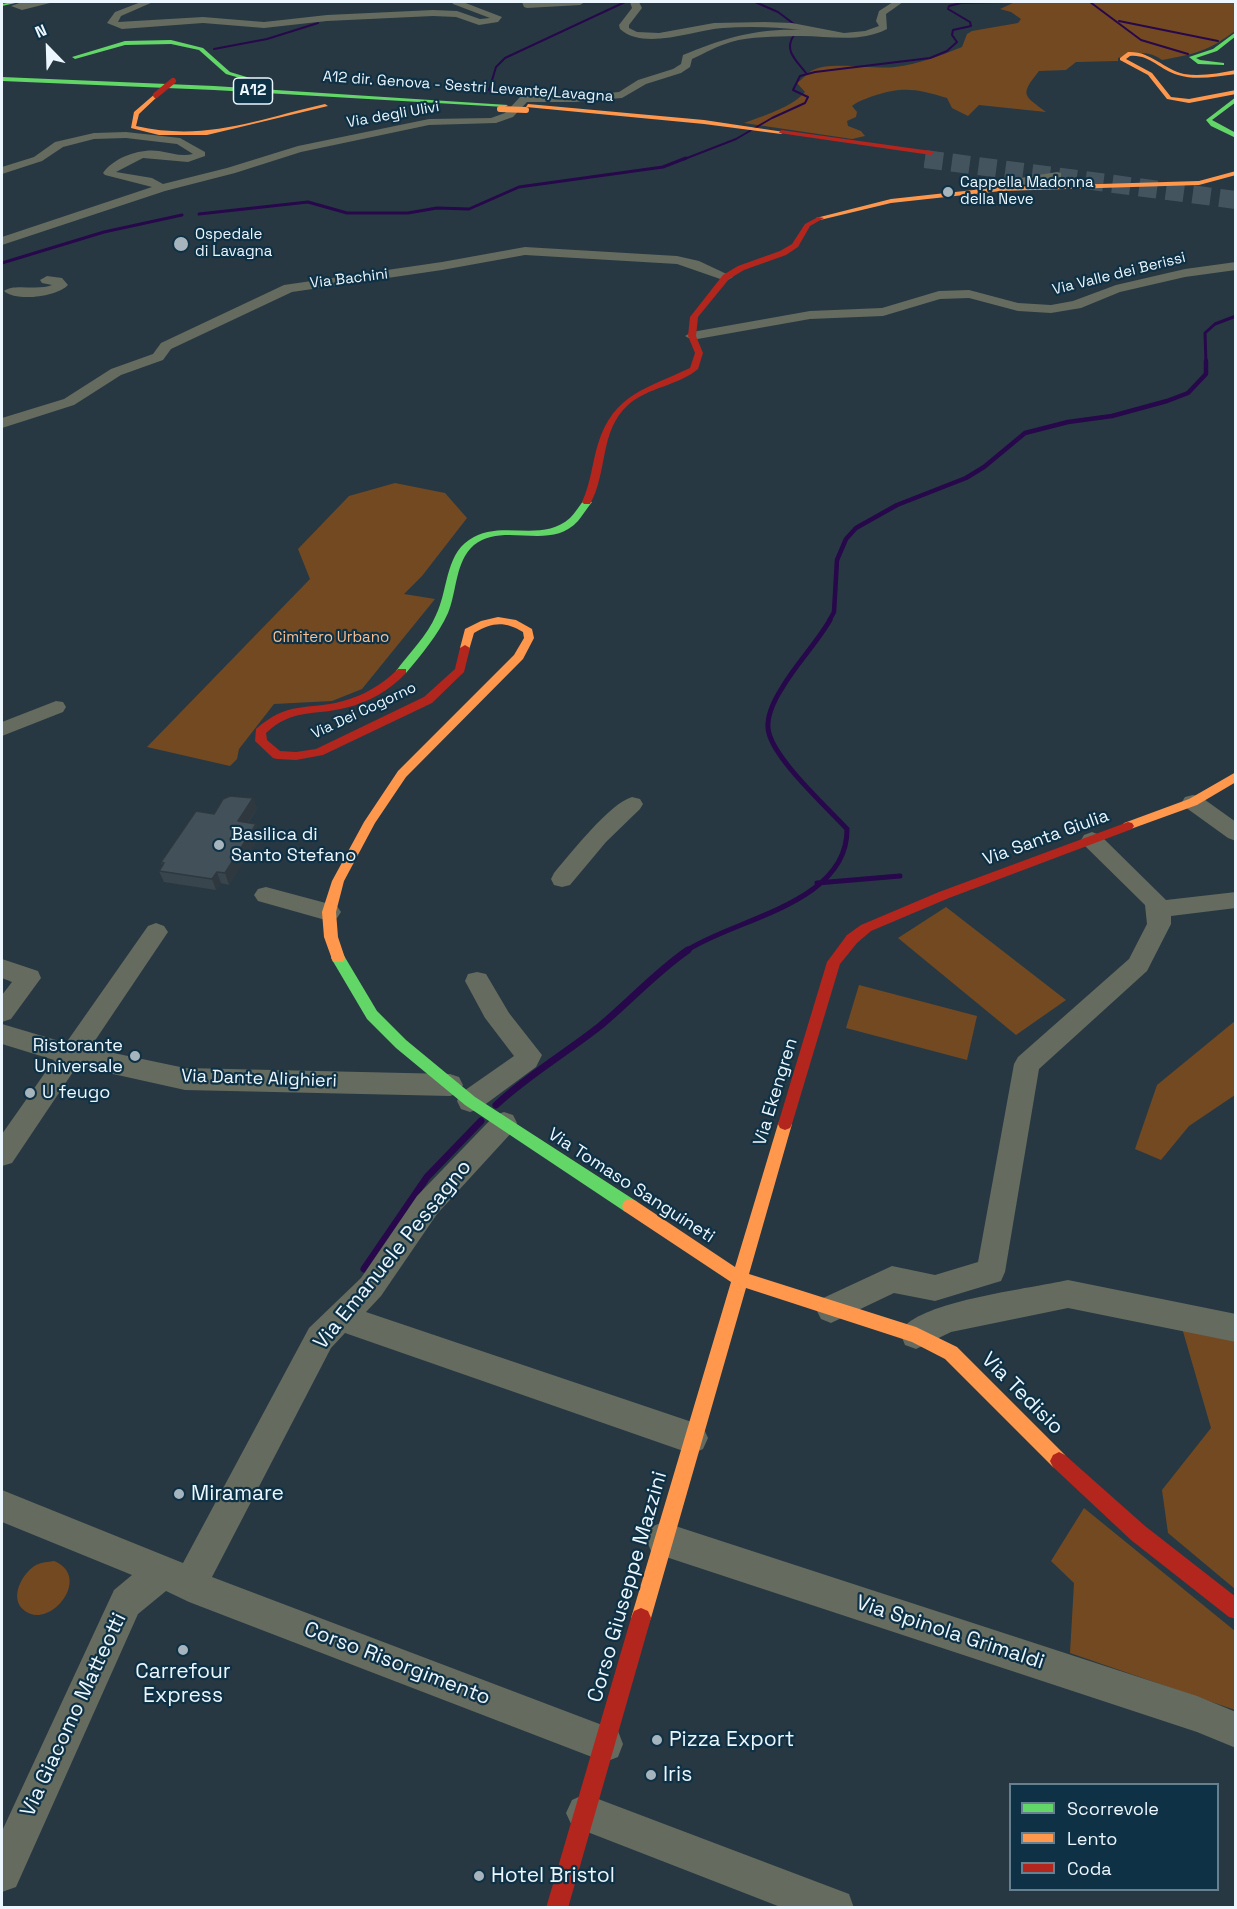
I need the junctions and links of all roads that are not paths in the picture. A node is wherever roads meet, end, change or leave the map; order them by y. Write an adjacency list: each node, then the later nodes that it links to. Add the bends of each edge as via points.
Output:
1 (17, 2): 11 (main road)
2 (30, 2): 3 (street, via 16,6)
3 (49, 2)
4 (148, 2): 5 (street, via 118,14 112,23 122,26 218,20 264,25 433,13 457,14 479,22 497,17)
5 (456, 2)
6 (523, 2): 7 (street); 8 (street)
7 (539, 2)
8 (580, 2)
9 (635, 2): 13 (street, via 637,8 624,25 635,35 724,25 792,25)
10 (898, 2): 13 (street, via 882,13 884,27 879,30)
11 (2, 4)
12 (1236, 33): 17 (main road, via 1215,50 1192,57 1212,65)
13 (831, 35): 35 (street, Via degli Ulivi, via 798,33 728,40 687,57 686,65 677,71 642,82 622,95 524,99 513,113 492,121 429,122 333,141)
14 (115, 50): 15 (main road, via 153,48); 16 (main road, via 134,45 166,45 190,51); 27 (main road, via 68,59 125,43 171,42 201,49 228,73 263,82)
15 (173, 55)
16 (195, 59)
17 (1236, 63)
18 (27, 67): 19 (main road)
19 (2, 70)
20 (141, 70): 23 (main road)
21 (1236, 72): 25 (main road, via 1191,76 1170,70 1150,55 1128,54 1122,59 1150,74 1169,98 1189,101)
22 (177, 78): 29 (main road, bridge, via 131,120 133,126)
23 (2, 81): 24 (main road, A12); 27 (main road, A12 dir. Genova - Sestri Levante/Lavagna / A12, via 214,88)
24 (64, 85): 28 (main road, A12); 29 (main road, via 213,96 247,108 248,116 233,126 193,135)
25 (1236, 92)
26 (1236, 99): 30 (main road, via 1209,120)
27 (504, 105): 28 (main road, A12); 31 (main road, A12 dir. Genova - Sestri Levante/Lavagna / A12, bridge, via 704,122)
28 (453, 106): 29 (main road, via 323,106 216,134)
29 (161, 136)
30 (1236, 136)
31 (928, 156)
32 (2, 171): 35 (street, via 38,159 59,144 94,136 180,141 201,154 182,159 146,154 109,173 139,178)
33 (1236, 173): 36 (main road, Via Dei Cogorno, via 1199,183 1095,184)
34 (1057, 176): 36 (street)
35 (161, 188): 37 (street, Via degli Ulivi)
36 (971, 194): 39 (main road, Via Dei Cogorno, via 891,201 818,218 783,253)
37 (2, 241)
38 (1236, 266): 42 (street, Via Valle dei Berissi, via 1116,289 1076,305 1051,309 1018,307 969,294 939,295 883,312 810,315)
39 (726, 277): 42 (main road, Via Dei Cogorno, via 694,317); 43 (street, Via Bachini, via 677,260 525,251 289,288 166,346 158,357 116,372 69,402)
40 (53, 278): 41 (street, via 62,284 56,289)
41 (7, 293)
42 (692, 336): 55 (main road, Via Dei Cogorno, via 699,353 694,369 627,400 611,417 586,508 562,529 543,535 513,533 477,538 463,551 440,617 393,681 346,705 278,716 260,732 261,741 278,755 319,752 428,700 460,670 469,631 475,626 494,619 505,620 528,631 529,638 519,657 402,774 370,822 338,882)
43 (2, 423)
44 (56, 707): 45 (street)
45 (2, 729)
46 (1236, 776): 47 (main road, Via Santa Giulia)
47 (1193, 802): 49 (street); 50 (main road, Via Santa Giulia)
48 (632, 804): 51 (street)
49 (1236, 833)
50 (1092, 840): 54 (street, via 1155,900); 56 (main road, Via Santa Giulia)
51 (562, 879)
52 (266, 895): 55 (street)
53 (1236, 900): 54 (street)
54 (1159, 909): 67 (street, via 1159,924 1138,965 1027,1064 991,1272 935,1288 892,1279)
55 (329, 912): 63 (main road, Via Dei Cogorno, via 338,959 372,1015)
56 (866, 928): 66 (main road, Via Ekengren, via 834,962)
57 (156, 932): 62 (street)
58 (2, 969): 60 (street, via 29,978)
59 (477, 981): 63 (street, via 487,1002 529,1055 527,1060)
60 (2, 1012)
61 (2, 1034): 62 (street, Via Dante Alighieri)
62 (73, 1055): 63 (street, Via Dante Alighieri, via 185,1079 316,1082); 65 (street)
63 (465, 1097): 64 (main road, Via Tomaso Sanguineti)
64 (500, 1120): 66 (main road, Via Tomaso Sanguineti); 68 (street, Via Emanuele Pessagno, via 427,1205 370,1287)
65 (2, 1155)
66 (739, 1278): 67 (main road, Via Tedisio); 71 (main road, Corso Giuseppe Mazzini)
67 (831, 1309): 70 (main road, Via Tedisio)
68 (342, 1318): 71 (street); 74 (street, Via Emanuele Pessagno, via 320,1338)
69 (1236, 1328): 70 (street, via 1068,1294 951,1318)
70 (916, 1335): 75 (main road, Via Tedisio, via 951,1353 1034,1438 1138,1533)
71 (692, 1438): 73 (main road, Corso Giuseppe Mazzini)
72 (2, 1506): 74 (street, Corso Risorgimento)
73 (663, 1539): 76 (street, Via Spinola Grimaldi); 77 (main road, Corso Giuseppe Mazzini)
74 (177, 1578): 77 (street, Corso Risorgimento); 79 (street, Via Giacomo Matteotti, via 126,1602)
75 (1236, 1610)
76 (1236, 1730)
77 (604, 1744): 78 (main road, Corso Giuseppe Mazzini)
78 (585, 1813): 80 (main road, Corso Giuseppe Mazzini); 81 (street)
79 (2, 1873)
80 (557, 1908)
81 (835, 1908)

